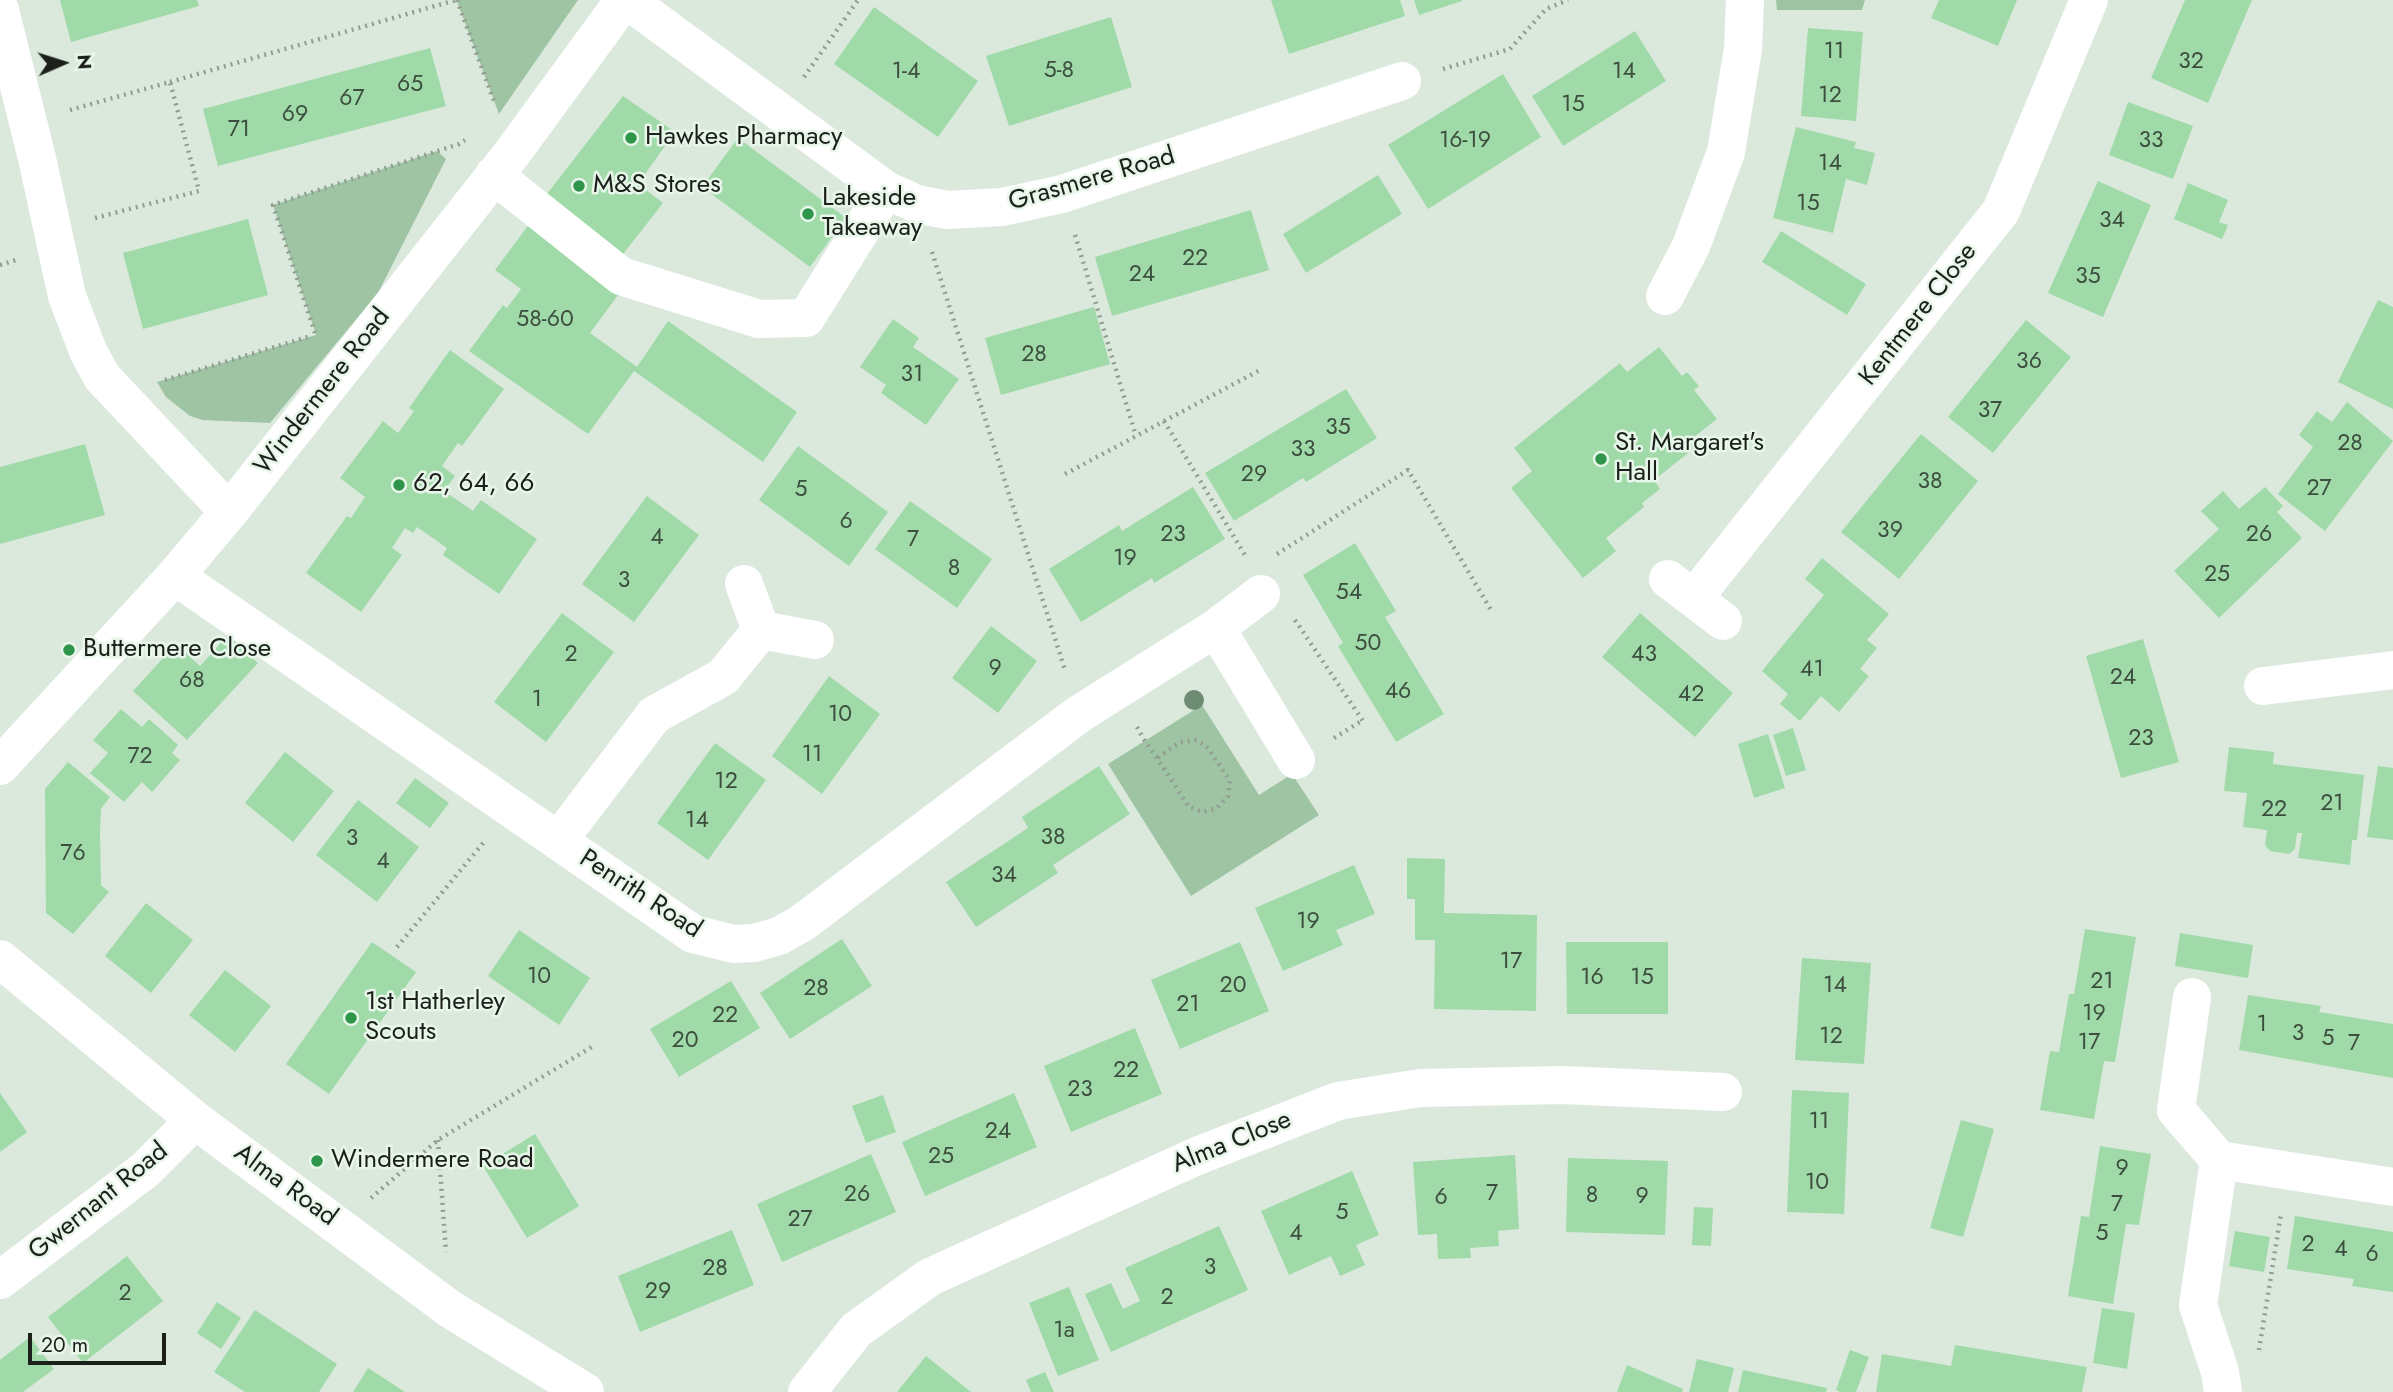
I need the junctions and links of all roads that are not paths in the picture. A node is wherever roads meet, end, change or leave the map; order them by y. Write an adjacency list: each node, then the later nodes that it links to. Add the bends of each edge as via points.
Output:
1 (625, 0): 6 (street, Windermere Road); 7 (street, Grasmere Road)
2 (1745, 0): 8 (street, via 1741,62 1726,152 1691,246)
3 (2089, 0): 13 (street, Kentmere Close, via 2001,211 1681,589)
4 (0, 10): 9 (street, via 75,323 102,377)
5 (1402, 81): 7 (street, Grasmere Road, via 1062,194 972,211 947,210)
6 (504, 164): 7 (street, via 621,276 759,319 806,318); 9 (street, Windermere Road)
7 (902, 197)
8 (1665, 296)
9 (229, 512): 10 (street, Windermere Road)
10 (175, 576): 20 (street, Windermere Road); 21 (street, Penrith Road)
11 (744, 584): 15 (street)
12 (1261, 594): 14 (street, Penrith Road)
13 (1723, 621)
14 (1216, 628): 19 (street); 21 (street, Penrith Road, via 1079,714 779,936 754,943 713,941 693,934)
15 (761, 630): 16 (street); 21 (street, via 723,677 654,715)
16 (815, 640)
17 (2393, 670): 18 (street)
18 (2263, 686)
19 (1296, 760)
20 (0, 765)
21 (558, 841)
22 (0, 959): 25 (street, Alma Road)
23 (2192, 997): 26 (street, via 2176,1110)
24 (1723, 1093): 30 (street, Alma Close, via 1562,1085 1420,1088 1338,1101 1197,1156 930,1277 856,1330)
25 (195, 1120): 28 (street, Gwernant Road, via 145,1170); 29 (street, Alma Road, via 450,1309)
26 (2219, 1160): 27 (street); 31 (street, via 2198,1305)
27 (2393, 1187)
28 (0, 1280)
29 (584, 1392)
30 (807, 1392)
31 (2226, 1392)

